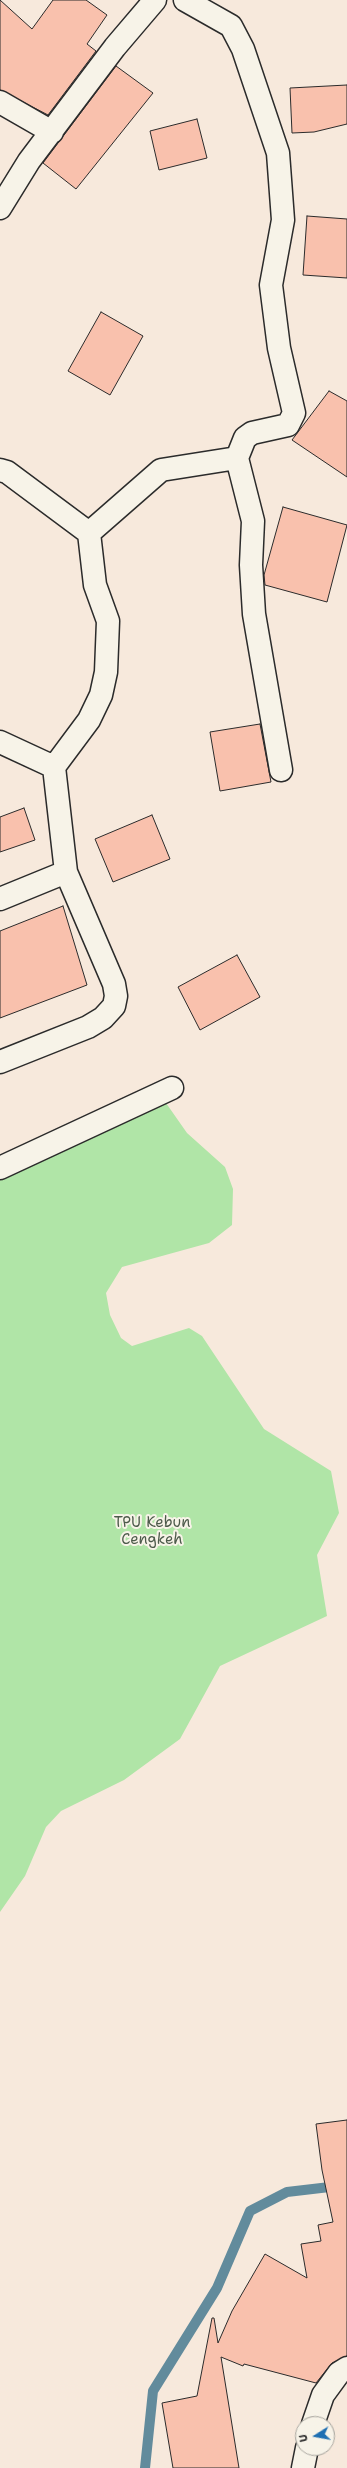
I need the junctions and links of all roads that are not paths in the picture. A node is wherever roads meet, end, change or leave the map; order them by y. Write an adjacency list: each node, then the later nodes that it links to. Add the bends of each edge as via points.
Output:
1 (155, 0): 4 (street, via 115,47)
2 (185, 0): 6 (street, via 231,26 244,49 278,154 283,220 271,285 279,348 294,413 288,425 252,433 245,438)
3 (0, 102): 4 (street)
4 (52, 132): 5 (street, via 29,161)
5 (0, 208)
6 (237, 458): 8 (street, via 161,470); 11 (street, via 253,521 251,565 254,614)
7 (0, 470): 8 (street, via 7,472)
8 (89, 533): 10 (street, via 94,585 108,621 106,672 101,695 89,720)
9 (0, 742): 10 (street)
10 (54, 767): 12 (street)
11 (281, 770)
12 (66, 872): 13 (street); 14 (street, via 114,984 114,1006 103,1018 88,1026)
13 (0, 900)
14 (0, 1062)
15 (172, 1088): 16 (street)
16 (0, 1168)
17 (347, 2368): 18 (street, via 339,2373 323,2395)
18 (316, 2416)
19 (305, 2456): 20 (street)
20 (303, 2468)

